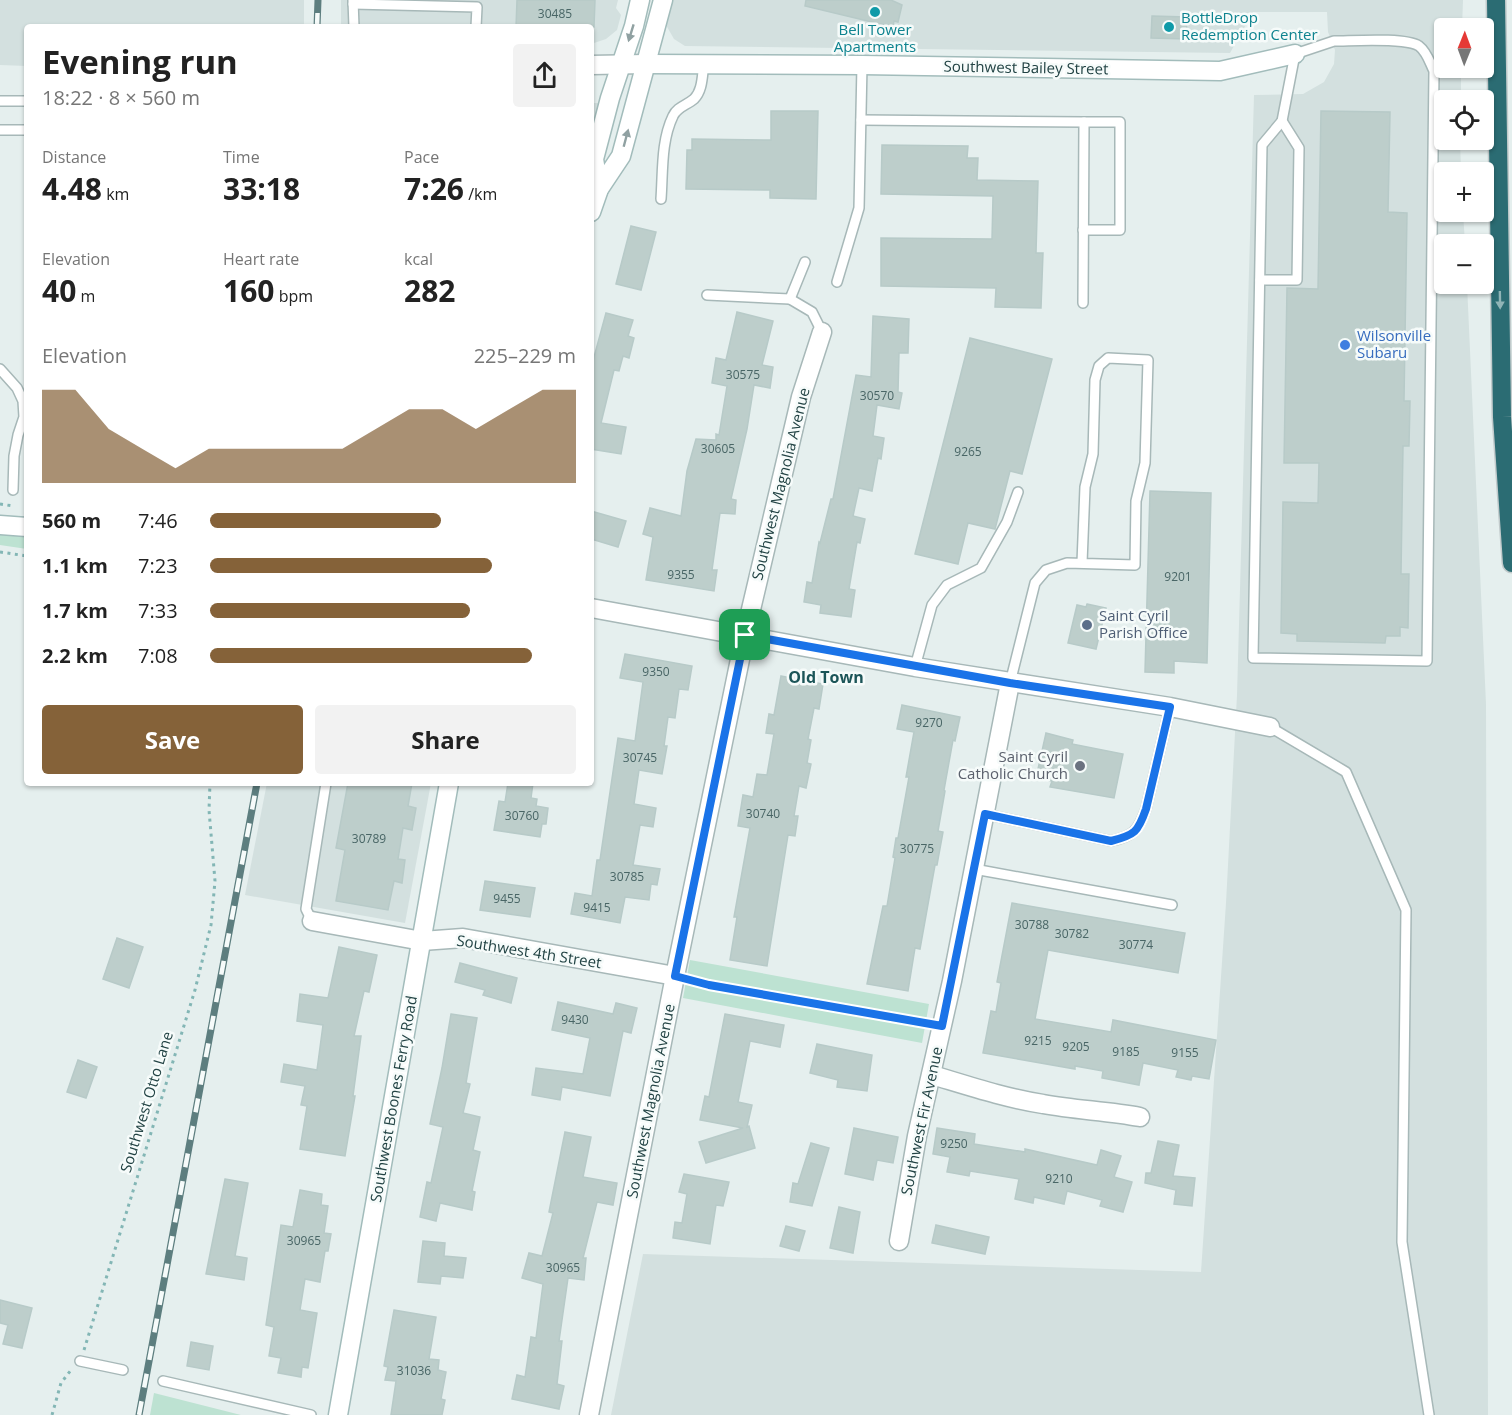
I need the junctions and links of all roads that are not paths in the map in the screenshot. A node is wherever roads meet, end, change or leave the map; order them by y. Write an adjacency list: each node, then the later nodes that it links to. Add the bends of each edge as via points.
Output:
1 (640, 0): 12 (street, one-way to 12)
2 (663, 0): 9 (street)
3 (1496, 0): 38 (highway, one-way to 38, via 1502,417)
4 (353, 2): 5 (lane); 6 (lane)
5 (477, 3): 7 (lane)
6 (354, 24)
7 (476, 24)
8 (1295, 54): 13 (street, Southwest Bailey Street, via 1220,71); 17 (lane); 26 (lane, via 1334,41 1399,41 1419,46 1434,71 1427,661 1253,658)
9 (646, 64): 10 (street, Southwest Bailey Street); 12 (street, Southwest Bailey Street); 21 (street, one-way to 9, via 621,156)
10 (704, 64): 13 (street, Southwest Bailey Street); 22 (lane, via 700,90 674,113 669,127)
11 (594, 65): 12 (street, Southwest Bailey Street)
12 (621, 65): 21 (street, via 594,159)
13 (862, 65): 16 (lane)
14 (0, 101): 15 (lane)
15 (24, 101)
16 (861, 120): 18 (lane); 27 (lane, via 859,208)
17 (1282, 121): 26 (lane, via 1262,145); 26 (lane, via 1299,148 1297,280)
18 (1084, 122): 24 (lane); 24 (lane, via 1120,122 1120,230)
19 (0, 130): 20 (lane)
20 (24, 130)
21 (599, 189): 23 (street)
22 (661, 199)
23 (594, 203)
24 (1083, 230): 30 (lane)
25 (805, 262): 29 (lane)
26 (1260, 280)
27 (837, 282)
28 (707, 295): 29 (lane)
29 (790, 299): 31 (lane, via 812,312)
30 (1083, 303)
31 (822, 332): 40 (street, Southwest Magnolia Avenue, via 801,397)
32 (0, 369): 33 (lane, via 23,401)
33 (13, 490)
34 (1018, 492): 41 (lane, via 1007,522 981,568 947,585 932,605)
35 (0, 525): 36 (street)
36 (24, 527)
37 (1082, 563): 37 (lane, via 1135,565 1136,501 1145,463 1148,360 1108,358 1099,366 1095,380 1093,454 1085,487); 42 (lane, via 1066,562 1046,570 1035,583)
38 (1512, 563)
39 (594, 609): 40 (street)
40 (745, 635): 41 (street); 52 (street, Southwest Magnolia Avenue)
41 (915, 667): 42 (street)
42 (1010, 683): 43 (street); 47 (street, Southwest Fir Avenue)
43 (1170, 707): 44 (street); 47 (lane, via 1146,809 1130,836 1111,841)
44 (1270, 727): 62 (lane, via 1346,772 1406,910 1402,1242)
45 (326, 786): 50 (lane, via 306,909)
46 (448, 786): 51 (street, Southwest Boones Ferry Road)
47 (985, 814): 48 (street, Southwest Fir Avenue)
48 (974, 869): 49 (lane); 53 (street, Southwest Fir Avenue)
49 (1172, 905)
50 (312, 921): 51 (street, Southwest 4th Street)
51 (422, 941): 52 (street, Southwest 4th Street, via 463,939); 60 (street, Southwest Boones Ferry Road)
52 (675, 976): 61 (street, Southwest Magnolia Avenue)
53 (932, 1075): 54 (street, via 1000,1096); 55 (street, Southwest Fir Avenue)
54 (1140, 1117)
55 (899, 1241)
56 (80, 1361): 57 (lane)
57 (123, 1370)
58 (163, 1381): 59 (lane)
59 (311, 1415)
60 (338, 1415)
61 (589, 1415)
62 (1429, 1415)

